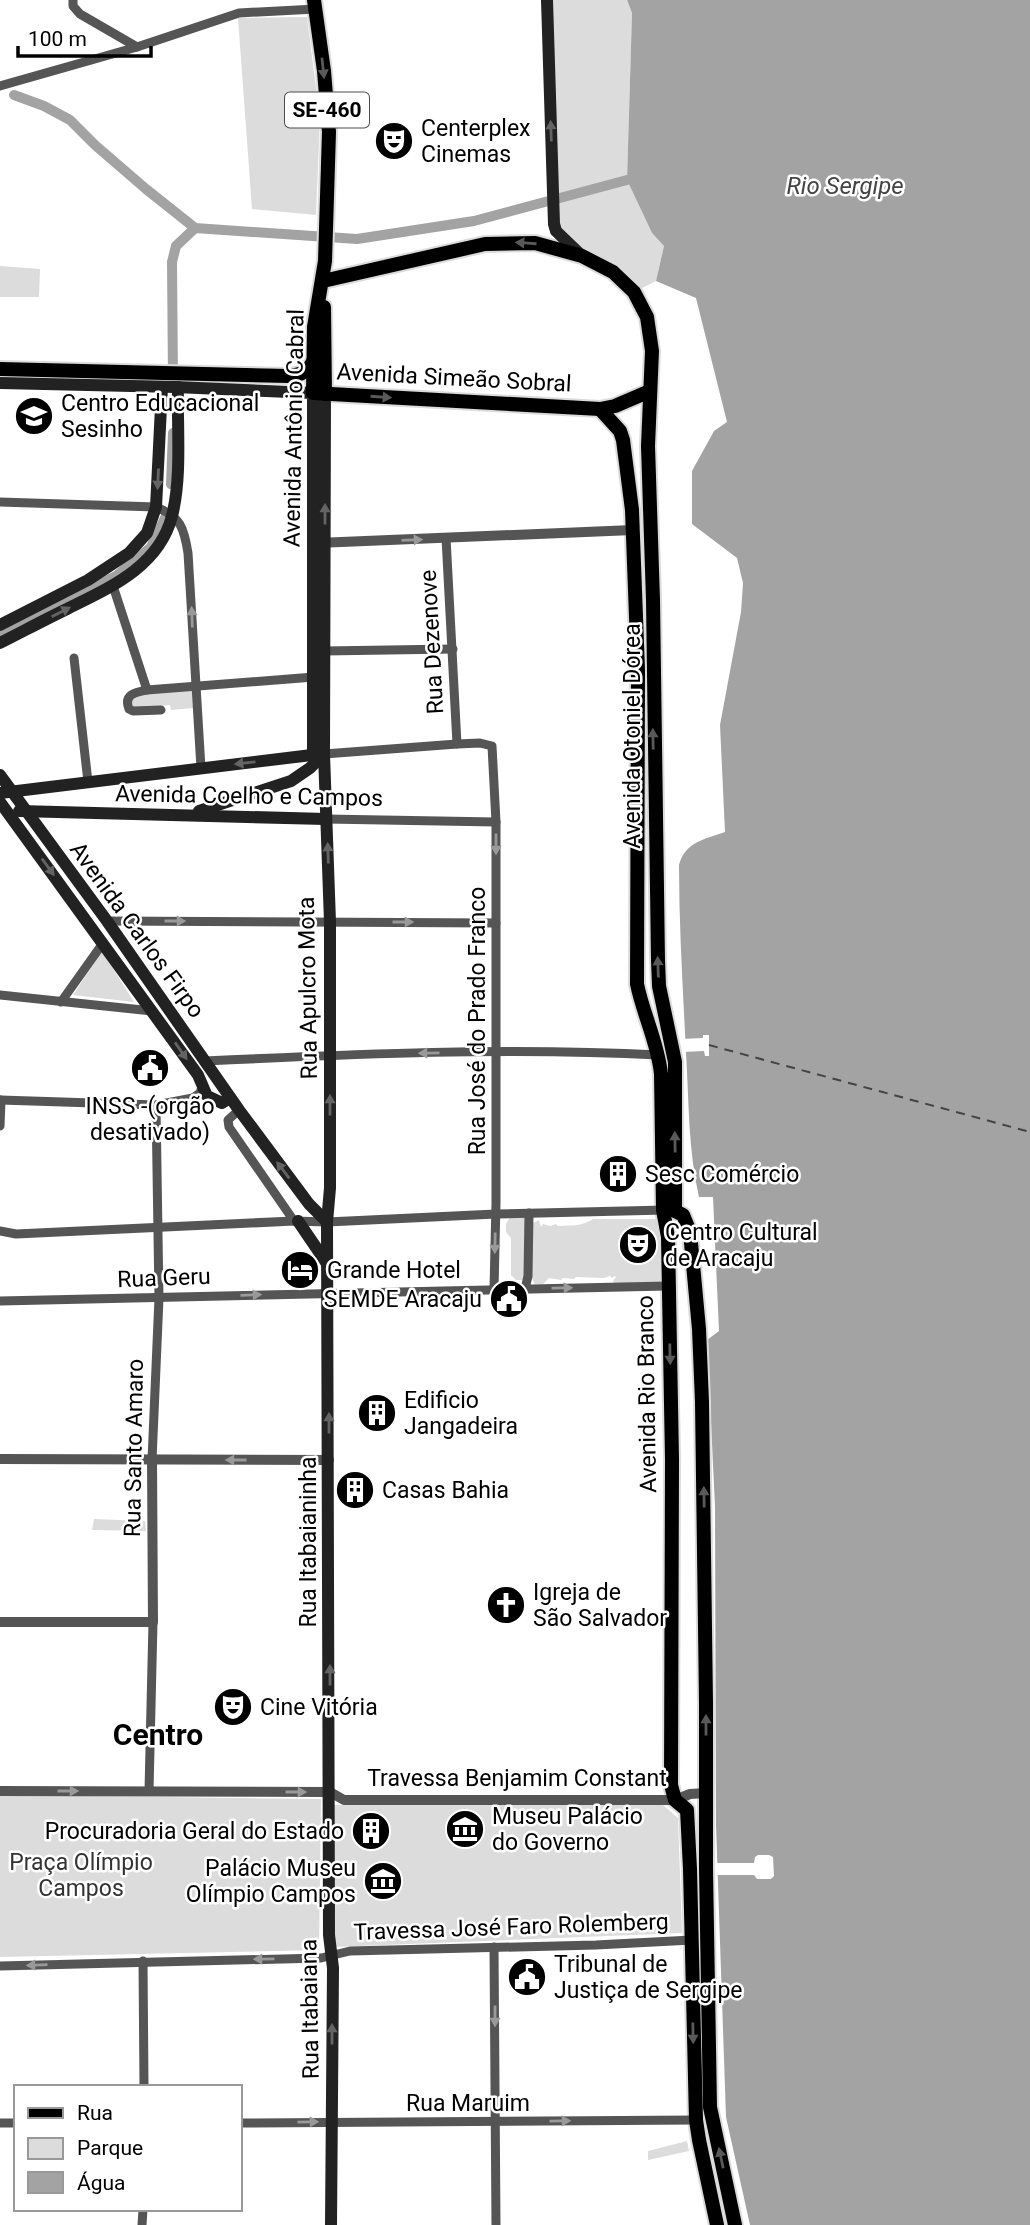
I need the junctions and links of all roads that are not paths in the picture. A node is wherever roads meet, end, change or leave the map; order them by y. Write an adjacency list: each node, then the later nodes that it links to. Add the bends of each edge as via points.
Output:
1 (73, 0): 4 (street, via 80,14)
2 (547, 0): 6 (main road, one-way to 2, via 555,227)
3 (315, 5): 4 (street, via 239,13); 7 (main road, SE-460, one-way to 7, via 329,132)
4 (137, 47): 5 (street)
5 (0, 86)
6 (582, 257): 7 (main road, one-way to 7, via 535,243 485,244); 12 (main road, Avenida Otoniel Dórea, via 613,272 634,292 647,317 652,351)
7 (323, 281): 8 (main road, Avenida Antônio Cabral / SE-460, via 314,327); 13 (main road, Avenida Antônio Cabral)
8 (314, 360): 10 (main road, Avenida Simeão Sobral, via 305,372 294,376); 13 (main road, Avenida Antônio Cabral / SE-460)
9 (3, 367): 10 (main road, Avenida Simeão Sobral)
10 (171, 380): 11 (main road, Avenida Simeão Sobral); 13 (main road, Avenida Simeão Sobral); 16 (main road, one-way to 16); 17 (main road, via 177,482)
11 (0, 383)
12 (650, 391): 14 (main road, Avenida Simeão Sobral); 59 (main road, Avenida Otoniel Dórea, one-way to 12, via 675,1062 657,960)
13 (319, 393): 14 (main road, Avenida Simeão Sobral, one-way to 14); 20 (main road, Avenida Antônio Cabral)
14 (600, 409): 18 (main road, Avenida Otoniel Dórea, via 623,440)
15 (0, 502): 16 (street)
16 (157, 508): 17 (street); 22 (main road, via 147,533 128,553 88,580)
17 (172, 514): 21 (main road, via 153,554); 28 (street, one-way to 17, via 188,553 182,529)
18 (633, 530): 19 (street); 50 (main road, Avenida Otoniel Dórea, via 638,670 637,984)
19 (446, 538): 20 (street, one-way to 19); 24 (street, Rua Dezenove)
20 (319, 543): 25 (main road, Avenida Antônio Cabral); 27 (main road, Avenida Antônio Cabral)
21 (113, 586): 23 (main road, one-way to 21); 29 (street)
22 (0, 625)
23 (0, 643)
24 (453, 649): 25 (street); 31 (street, Rua Dezenove)
25 (324, 650): 32 (main road, Avenida Antônio Cabral)
26 (74, 659): 35 (street)
27 (314, 677): 28 (street); 32 (main road, Avenida Antônio Cabral)
28 (195, 685): 29 (street); 33 (street)
29 (148, 690): 30 (street, via 130,695 128,709)
30 (161, 710)
31 (457, 744): 32 (street); 41 (street, Rua José do Prado Franco, via 492,746)
32 (318, 754): 33 (main road, Avenida Coelho e Campos, one-way to 33); 39 (main road, via 310,768 291,781); 40 (main road, Rua Apulcro Mota)
33 (201, 768): 35 (main road, Avenida Coelho e Campos)
34 (0, 775): 36 (main road, Avenida Carlos Firpo)
35 (88, 782): 36 (main road, Avenida Coelho e Campos)
36 (6, 793): 38 (main road, Avenida Carlos Firpo)
37 (3, 809): 38 (main road, Avenida Coelho e Campos); 45 (main road, Avenida Carlos Firpo, one-way to 45)
38 (25, 811): 39 (main road, Avenida Coelho e Campos); 42 (main road, Avenida Carlos Firpo)
39 (185, 815): 40 (main road, Avenida Coelho e Campos)
40 (327, 819): 41 (street, Avenida Coelho e Campos); 43 (main road, Rua Apulcro Mota, one-way to 40)
41 (496, 822): 44 (street, Rua José do Prado Franco, one-way to 44)
42 (107, 921): 43 (street, one-way to 43); 52 (main road, Avenida Carlos Firpo)
43 (330, 922): 44 (street, one-way to 44); 51 (main road, Rua Apulcro Mota)
44 (496, 923): 49 (street, Rua José do Prado Franco)
45 (103, 943): 47 (street); 48 (main road, Avenida Carlos Firpo)
46 (0, 995): 47 (street)
47 (61, 1002): 48 (street)
48 (152, 1011): 53 (main road, Avenida Carlos Firpo, one-way to 53)
49 (497, 1052): 50 (street); 51 (street, one-way to 51); 61 (street, Rua José do Prado Franco)
50 (659, 1055): 59 (main road, Avenida Otoniel Dórea)
51 (330, 1056): 52 (street); 63 (main road, Rua Apulcro Mota, one-way to 51)
52 (205, 1061): 54 (main road, Avenida Carlos Firpo)
53 (202, 1087): 54 (main road, via 217,1102); 56 (street, via 193,1098)
54 (230, 1097): 57 (main road, Avenida Carlos Firpo)
55 (1, 1100): 56 (street); 58 (street)
56 (156, 1105): 64 (street, Rua Santo Amaro)
57 (239, 1110): 62 (street, via 228,1120 229,1127); 63 (main road, Avenida Carlos Firpo, one-way to 57)
58 (0, 1126)
59 (669, 1210): 60 (street); 67 (main road, Avenida Rio Branco); 81 (main road, one-way to 59, via 699,1329 690,1232 683,1215)
60 (528, 1213): 61 (street); 68 (street)
61 (496, 1214): 63 (street); 69 (street, Rua José do Prado Franco, one-way to 69)
62 (296, 1221): 63 (street); 64 (street); 66 (main road)
63 (327, 1222): 66 (main road, Rua Apulcro Mota)
64 (159, 1226): 65 (street, via 16,1234); 71 (street, Rua Santo Amaro)
65 (0, 1231)
66 (328, 1265): 70 (main road, Rua Itabaianinha)
67 (668, 1286): 68 (street, Rua Geru, one-way to 67); 82 (main road, Avenida Rio Branco, one-way to 82, via 671,1784)
68 (525, 1289): 69 (street, Rua Geru)
69 (494, 1290): 70 (street, Rua Geru)
70 (329, 1293): 71 (street, Rua Geru, one-way to 70); 75 (main road, Rua Itabaianinha, one-way to 70)
71 (159, 1298): 72 (street, Rua Geru); 74 (street, Rua Santo Amaro)
72 (0, 1301)
73 (0, 1460): 74 (street)
74 (152, 1460): 75 (street, one-way to 74); 77 (street, Rua Santo Amaro)
75 (328, 1460): 80 (main road, Rua Itabaianinha, one-way to 75)
76 (0, 1622): 77 (street)
77 (153, 1622): 79 (street, Rua Santo Amaro)
78 (0, 1791): 79 (street, one-way to 79)
79 (149, 1791): 80 (street, one-way to 80)
80 (330, 1792): 82 (street, Travessa Benjamim Constant, via 344,1800); 85 (main road, Rua Itabaiana)
81 (706, 1793): 82 (street, Travessa Benjamim Constant); 96 (main road, one-way to 81, via 710,2107)
82 (675, 1800): 83 (main road, Avenida Rio Branco, via 687,1810)
83 (692, 1940): 84 (street, Travessa José Faro Rolemberg); 89 (main road, Avenida Rio Branco, one-way to 89)
84 (494, 1947): 85 (street, Travessa José Faro Rolemberg); 91 (street, one-way to 91)
85 (332, 1954): 86 (street, one-way to 86, via 321,1958); 90 (main road, Rua Itabaiana, one-way to 85)
86 (143, 1961): 87 (street, one-way to 87); 88 (street)
87 (0, 1966)
88 (144, 2085)
89 (696, 2120): 91 (street, Rua Maruim, one-way to 89); 95 (main road, Avenida Rio Branco)
90 (332, 2122): 91 (street, Rua Maruim); 92 (street, Rua Maruim, one-way to 90); 93 (main road, Rua Itabaiana)
91 (496, 2122): 94 (street)
92 (242, 2123)
93 (331, 2225)
94 (496, 2225)
95 (717, 2225)
96 (735, 2225)

